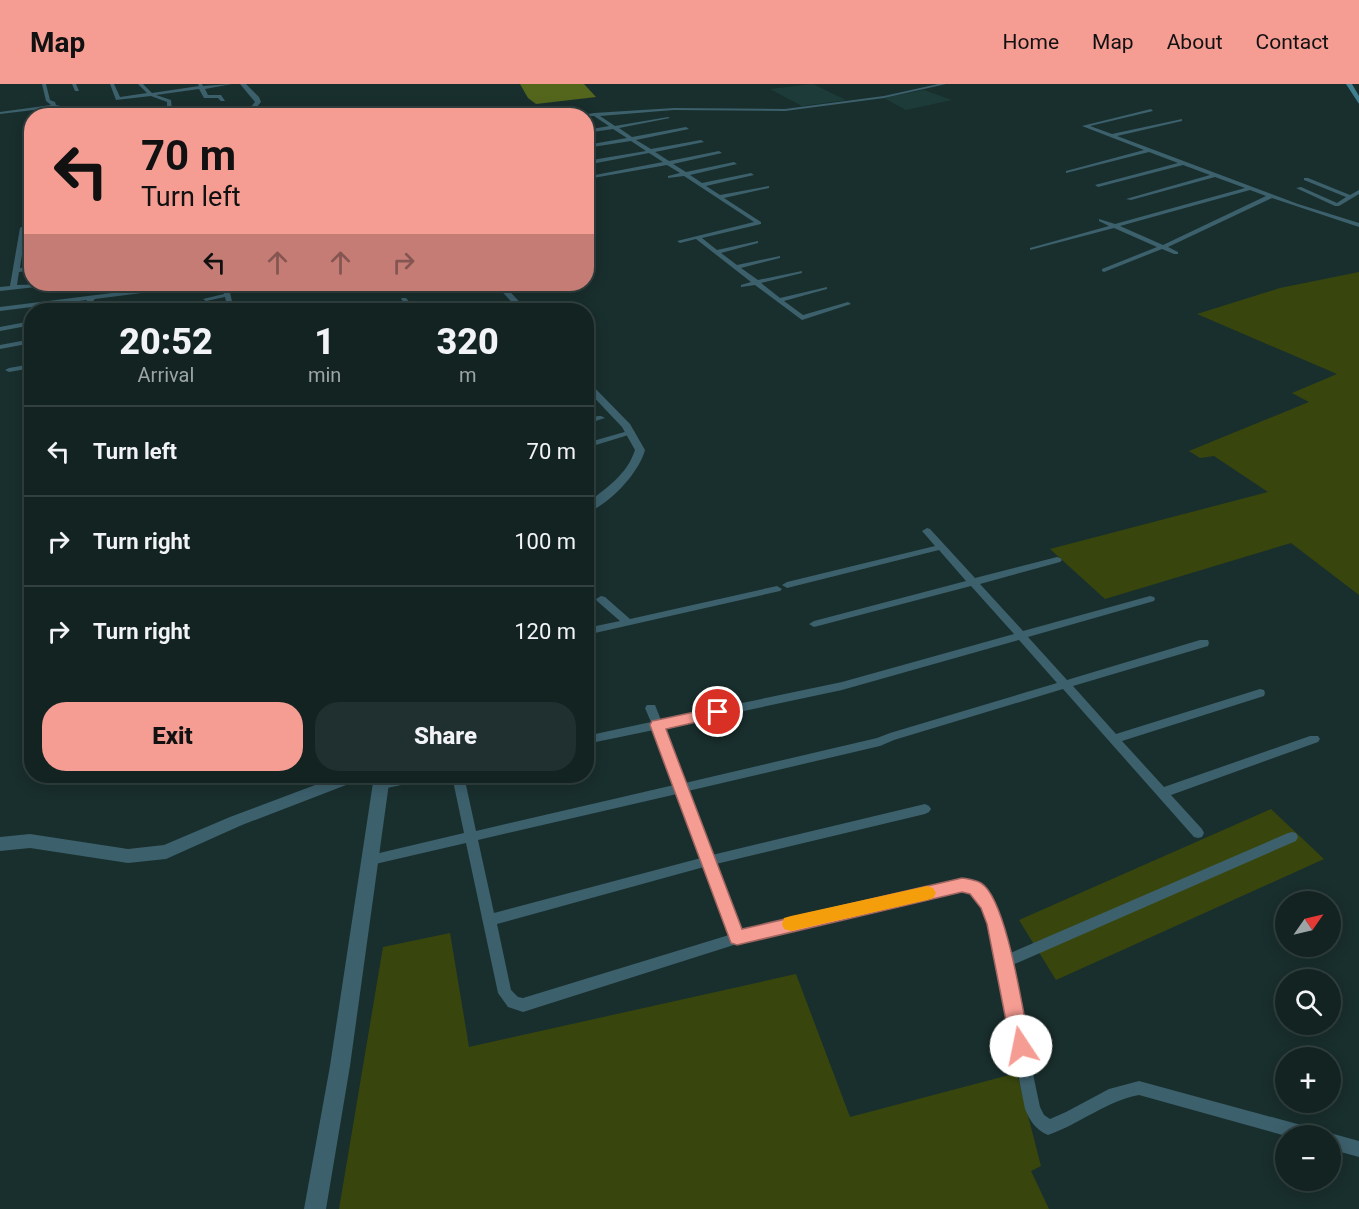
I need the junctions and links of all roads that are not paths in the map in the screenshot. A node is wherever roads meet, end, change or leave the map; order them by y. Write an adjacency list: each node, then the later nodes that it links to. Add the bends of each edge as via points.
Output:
1 (44, 84): 2 (street); 15 (street, via 48,101)
2 (52, 84)
3 (74, 84): 11 (street)
4 (112, 84): 12 (street, via 118,99)
5 (140, 84): 12 (street)
6 (230, 84): 10 (street)
7 (243, 84): 19 (street, via 257,98)
8 (944, 84): 23 (street, via 884,97 786,110 685,109)
9 (1349, 84): 14 (main road)
10 (201, 86): 12 (street); 13 (street, via 206,98 219,96)
11 (77, 90)
12 (151, 95): 18 (street, via 168,100)
13 (223, 100)
14 (1359, 102)
15 (54, 107): 16 (street); 17 (street)
16 (43, 108)
17 (67, 108)
18 (170, 108)
19 (253, 108)
20 (24, 110): 22 (street)
21 (1151, 110): 29 (street, via 1085,126)
22 (0, 112)
23 (596, 116): 26 (street)
24 (668, 118): 26 (street)
25 (1180, 120): 29 (street)
26 (614, 128): 28 (street); 30 (street)
27 (686, 129): 30 (street)
28 (594, 131)
29 (1112, 136): 33 (street)
30 (631, 139): 32 (street); 34 (street)
31 (701, 142): 34 (street)
32 (594, 146)
33 (1151, 150): 38 (street); 40 (street)
34 (650, 151): 36 (street); 37 (street)
35 (719, 153): 37 (street)
36 (594, 162)
37 (667, 163): 41 (street); 44 (street)
38 (1183, 163): 42 (street); 48 (street)
39 (734, 164): 41 (street)
40 (1068, 172)
41 (684, 174): 45 (street); 47 (street)
42 (1215, 174): 50 (street); 56 (street)
43 (751, 175): 47 (street)
44 (595, 177)
45 (670, 177)
46 (1306, 179): 55 (street)
47 (701, 185): 53 (street)
48 (1098, 185)
49 (767, 187): 53 (street)
50 (1251, 188): 54 (street); 59 (street)
51 (1299, 188): 55 (street, via 1337,205)
52 (1359, 192): 55 (street)
53 (719, 197): 62 (street, via 759,223)
54 (1274, 197): 58 (street); 66 (street)
55 (1350, 197)
56 (1130, 199)
57 (1101, 220): 59 (street)
58 (1359, 225)
59 (1114, 226): 65 (street); 66 (street)
60 (23, 228): 61 (street)
61 (22, 237): 71 (street, via 22,254)
62 (697, 237): 63 (street); 67 (street)
63 (680, 241)
64 (756, 242): 67 (street)
65 (1032, 249)
66 (1169, 250): 73 (street)
67 (716, 252): 69 (street)
68 (777, 257): 69 (street)
69 (736, 267): 74 (street)
70 (24, 268): 71 (street)
71 (16, 270): 77 (street)
72 (800, 272): 74 (street)
73 (1107, 272)
74 (756, 282): 75 (street); 87 (street)
75 (743, 286)
76 (24, 287): 77 (street)
77 (13, 288): 79 (street)
78 (825, 288): 87 (street)
79 (0, 289)
80 (141, 291): 84 (street)
81 (226, 291): 83 (street)
82 (506, 291): 92 (street)
83 (227, 295): 85 (street); 90 (street)
84 (93, 297): 88 (street); 89 (street)
85 (206, 299)
86 (404, 299): 91 (street)
87 (779, 300): 93 (street, via 802,318)
88 (46, 303)
89 (88, 303)
90 (229, 303)
91 (407, 303)
92 (517, 303)
93 (848, 304)
94 (24, 306): 95 (street)
95 (0, 309)
96 (24, 324): 97 (street)
97 (0, 329)
98 (24, 342): 99 (street)
99 (0, 347)
100 (24, 367): 101 (street)
101 (9, 370)
102 (594, 391): 105 (street)
103 (601, 418): 104 (street)
104 (594, 420)
105 (631, 433): 106 (street); 107 (street, via 640,450 638,461 630,473)
106 (594, 444)
107 (594, 503)
108 (927, 531): 109 (street)
109 (941, 547): 111 (street); 112 (street)
110 (1057, 560): 111 (street)
111 (973, 582): 117 (street); 119 (street)
112 (788, 585)
113 (777, 589): 116 (street)
114 (601, 599): 116 (street)
115 (1150, 599): 119 (street)
116 (628, 622): 118 (street)
117 (814, 624)
118 (594, 630)
119 (1021, 636): 121 (street); 124 (street, via 842,686)
120 (1204, 644): 121 (street)
121 (1065, 685): 126 (street); 131 (street, via 880,742)
122 (1260, 693): 126 (street)
123 (651, 708): 124 (street)
124 (657, 725): 125 (street); 131 (street)
125 (594, 738)
126 (1113, 739): 132 (street)
127 (1314, 740): 132 (street)
128 (336, 783): 137 (street, via 166,852 128,856 30,841)
129 (382, 783): 138 (street)
130 (460, 783): 136 (street)
131 (681, 788): 136 (street); 139 (street)
132 (1162, 793): 134 (street)
133 (925, 809): 139 (street)
134 (1198, 833)
135 (1292, 837): 142 (street)
136 (472, 838): 138 (street); 140 (street)
137 (0, 844)
138 (371, 860): 146 (street)
139 (708, 861): 140 (street); 141 (street)
140 (490, 920): 141 (street, via 505,993 513,1002 523,1005)
141 (737, 938): 142 (street, via 962,885 976,888 988,905)
142 (1004, 962): 143 (street, via 1033,1109 1038,1120 1048,1127 1108,1095 1139,1088)
143 (1275, 1126)
144 (1341, 1144): 145 (street)
145 (1359, 1149)
146 (315, 1209)

